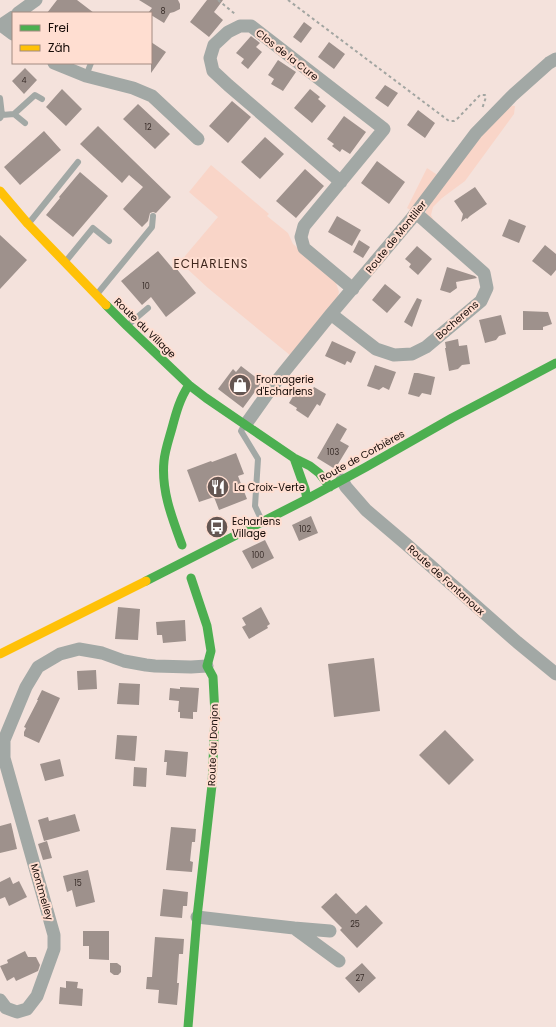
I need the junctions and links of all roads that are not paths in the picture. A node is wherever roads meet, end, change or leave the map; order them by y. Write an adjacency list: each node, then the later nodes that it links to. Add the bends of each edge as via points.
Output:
1 (36, 0): 2 (street)
2 (19, 12)
3 (12, 18): 4 (street)
4 (0, 25): 5 (street)
5 (12, 33)
6 (556, 58): 19 (street, Route de Montilier, via 512,96 476,133)
7 (56, 64): 9 (street)
8 (91, 64): 9 (lane)
9 (86, 76): 15 (street, via 133,88 152,96)
10 (0, 98): 13 (lane)
11 (42, 99): 12 (lane, via 35,95)
12 (14, 114): 13 (lane); 14 (lane)
13 (1, 116)
14 (25, 123)
15 (198, 139)
16 (78, 162): 21 (lane)
17 (341, 182): 17 (street, Clos de la Cure, via 384,129 251,26 240,26 228,32 214,45 210,58 213,71); 24 (street, Clos de la Cure, via 304,226 301,237 304,248)
18 (0, 191): 21 (street, Route du Village)
19 (416, 213): 24 (street, Route de Montilier); 27 (street, Bocherens, via 484,273 487,288 481,301 426,347 412,354 394,354 376,349)
20 (153, 216): 25 (lane, via 152,227)
21 (28, 224): 23 (street, Route du Village)
22 (109, 241): 23 (lane, via 93,228)
23 (65, 262): 25 (street, Route du Village)
24 (353, 289): 27 (street, Route de Montilier)
25 (97, 295): 28 (street, Route du Village)
26 (148, 308): 28 (lane)
27 (331, 314): 31 (street, Route de Montilier, via 275,383)
28 (127, 326): 30 (street, Route du Village)
29 (556, 363): 34 (street, Route de Corbières)
30 (194, 388): 31 (street, Route du Village); 32 (street, via 188,404)
31 (246, 424): 33 (street, Route du Village); 37 (lane, via 241,431 258,459 255,506)
32 (172, 430): 38 (street, via 164,460 164,481 169,510)
33 (294, 458): 35 (street, Route du Village, via 306,462); 36 (street)
34 (342, 480): 35 (street, Route de Corbières); 42 (street, Route de Fontanoux, via 366,510)
35 (330, 486): 36 (street, Route de Corbières)
36 (307, 498): 37 (street, Route de Corbières)
37 (263, 521): 40 (street, Route de Corbières)
38 (182, 545)
39 (191, 578): 41 (street, Route du Donjon, via 208,626 211,651)
40 (0, 654)
41 (208, 666): 43 (street, Montmelley, via 151,666 79,649 60,654 38,667 26,687); 44 (street, Route du Donjon, via 213,677 215,723 212,785)
42 (556, 674)
43 (2, 741): 48 (street, Montmelley, via 4,758 54,935 54,949 37,996 27,1009 17,1012 6,1008)
44 (197, 917): 45 (street); 49 (street, Route du Donjon)
45 (294, 928): 46 (street); 47 (street)
46 (330, 931)
47 (339, 961)
48 (0, 1000)
49 (188, 1027)

